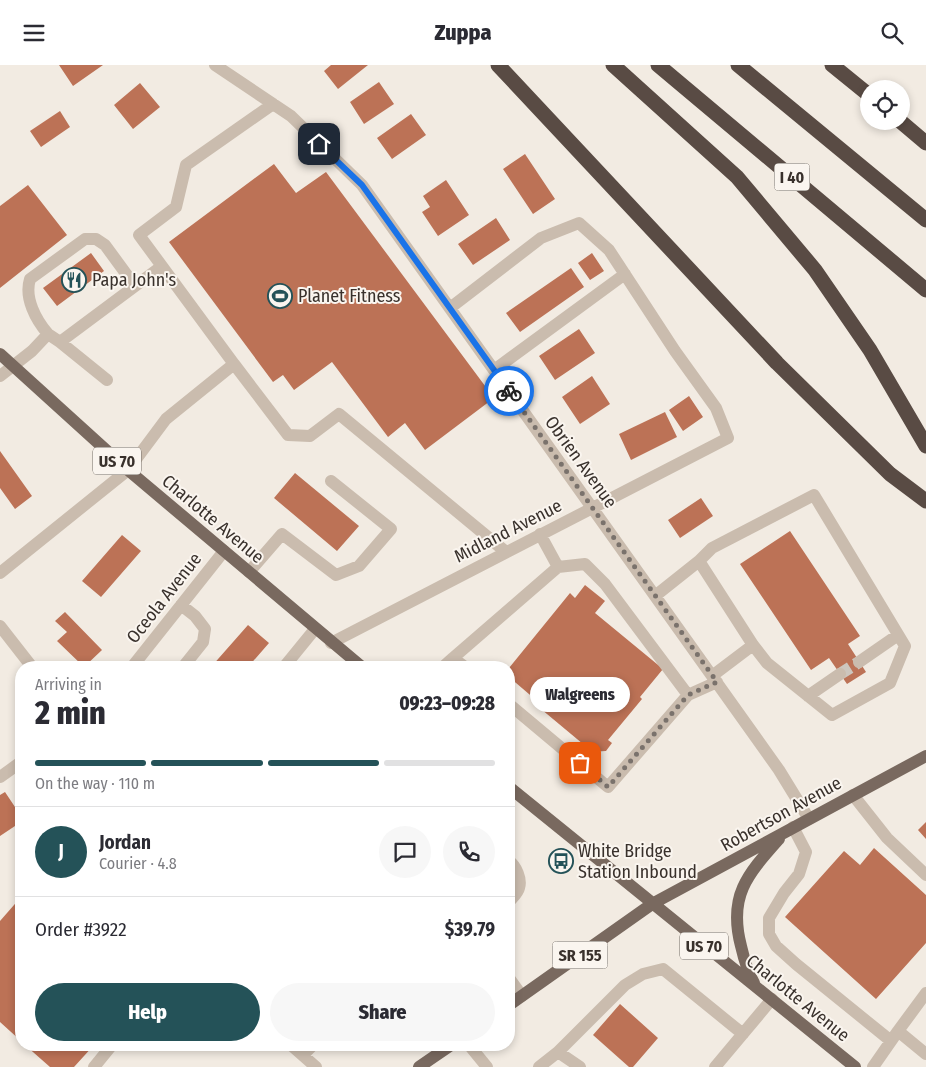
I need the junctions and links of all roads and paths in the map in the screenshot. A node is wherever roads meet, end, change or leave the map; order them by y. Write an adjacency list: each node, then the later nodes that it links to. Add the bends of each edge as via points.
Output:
1 (215, 65): 8 (street, Obrien Avenue)
2 (498, 65): 28 (highway, via 777,363 890,474)
3 (613, 65): 25 (highway, via 737,177 815,270 870,351)
4 (658, 65): 15 (highway, I 40)
5 (738, 65): 11 (highway)
6 (832, 65): 7 (highway)
7 (860, 88)
8 (273, 104): 12 (street, via 186,165 176,207 139,235); 16 (street, Obrien Avenue, via 291,116 362,185)
9 (910, 129): 10 (highway)
10 (926, 143)
11 (926, 220)
12 (162, 266): 14 (street); 20 (street)
13 (625, 274): 16 (street, via 609,250 579,223 541,237); 22 (street); 29 (street, Midland Avenue, via 716,408 728,438)
14 (135, 286): 17 (street, via 105,245 96,239 85,239 30,279 28,287 36,320); 18 (street)
15 (926, 290)
16 (450, 308): 22 (street, Obrien Avenue)
17 (48, 334): 18 (street); 21 (street)
18 (60, 342): 24 (street)
19 (0, 355): 21 (main road, Charlotte Avenue / US 70)
20 (234, 364): 26 (street, via 166,419); 32 (street, via 288,435 310,436 339,414)
21 (12, 367): 23 (street); 26 (main road, Charlotte Avenue / US 70)
22 (494, 370): 29 (street, Obrien Avenue)
23 (0, 376)
24 (107, 379)
25 (926, 446)
26 (128, 470): 31 (main road, Charlotte Avenue / US 70); 36 (street)
27 (331, 481): 35 (street, via 391,529 360,566 336,575 282,534)
28 (926, 501)
29 (592, 508): 30 (street, Midland Avenue); 37 (street, Obrien Avenue)
30 (540, 535): 32 (street, Midland Avenue); 34 (street)
31 (224, 551): 35 (main road, Charlotte Avenue / US 70); 38 (street, Oceola Avenue)
32 (506, 552): 42 (street, Midland Avenue)
33 (699, 561): 37 (street); 41 (street, via 712,548 814,495); 43 (street)
34 (558, 567): 44 (street); 55 (street, via 584,564 605,583)
35 (249, 572): 40 (main road, Charlotte Avenue / US 70)
36 (0, 573)
37 (655, 596): 54 (street, Obrien Avenue)
38 (181, 605): 46 (street, Oceola Avenue); 47 (street, via 205,629 203,642)
39 (0, 626): 45 (street)
40 (315, 629): 42 (main road, Charlotte Avenue / US 70); 48 (street)
41 (898, 635): 52 (street); 56 (street, via 905,646 890,683 832,715)
42 (331, 643): 49 (main road, Charlotte Avenue / US 70)
43 (753, 645): 54 (street); 56 (street, via 767,663)
44 (454, 658): 50 (street); 51 (street)
45 (27, 661)
46 (137, 661)
47 (188, 661)
48 (289, 661)
49 (354, 661)
50 (450, 661)
51 (458, 661)
52 (859, 662)
53 (840, 674): 56 (street)
54 (715, 679): 55 (street); 64 (street, Obrien Avenue, via 779,770)
55 (688, 695): 57 (street, via 608,787)
56 (808, 696)
57 (515, 709)
58 (926, 756): 59 (main road, Robertson Avenue / SR 155)
59 (920, 764): 63 (main road, Robertson Avenue / SR 155)
60 (15, 767): 61 (street)
61 (0, 777)
62 (515, 792): 69 (main road, Charlotte Avenue / US 70)
63 (853, 795): 64 (main road, Robertson Avenue / SR 155); 67 (street, via 887,838)
64 (808, 819): 65 (main road, Robertson Avenue / SR 155)
65 (789, 829): 69 (main road, Robertson Avenue / SR 155); 71 (main road, via 749,876 736,906 736,929 746,969); 77 (street, via 806,852 799,874 769,918 769,934 776,946 796,964)
66 (515, 868): 68 (street, via 519,877 519,889)
67 (926, 875)
68 (515, 894)
69 (652, 904): 71 (main road, Charlotte Avenue / US 70); 73 (main road, SR 155)
70 (515, 986): 73 (street)
71 (756, 987): 74 (main road, Charlotte Avenue / US 70)
72 (926, 993): 77 (street)
73 (522, 996): 75 (main road, SR 155)
74 (772, 999): 76 (street); 93 (main road, Charlotte Avenue / US 70)
75 (515, 1001)
76 (743, 1034): 83 (street, via 663,969 643,974 625,985); 92 (street)
77 (894, 1036): 84 (street); 94 (street)
78 (107, 1051): 87 (street)
79 (298, 1051): 85 (street)
80 (307, 1051): 85 (street)
81 (444, 1051): 86 (main road)
82 (474, 1051): 89 (street)
83 (558, 1052): 90 (street); 91 (street)
84 (926, 1053)
85 (303, 1055): 88 (street)
86 (426, 1065)
87 (94, 1067)
88 (316, 1067)
89 (487, 1067)
90 (540, 1067)
91 (580, 1067)
92 (715, 1067)
93 (855, 1067)
94 (873, 1067)

